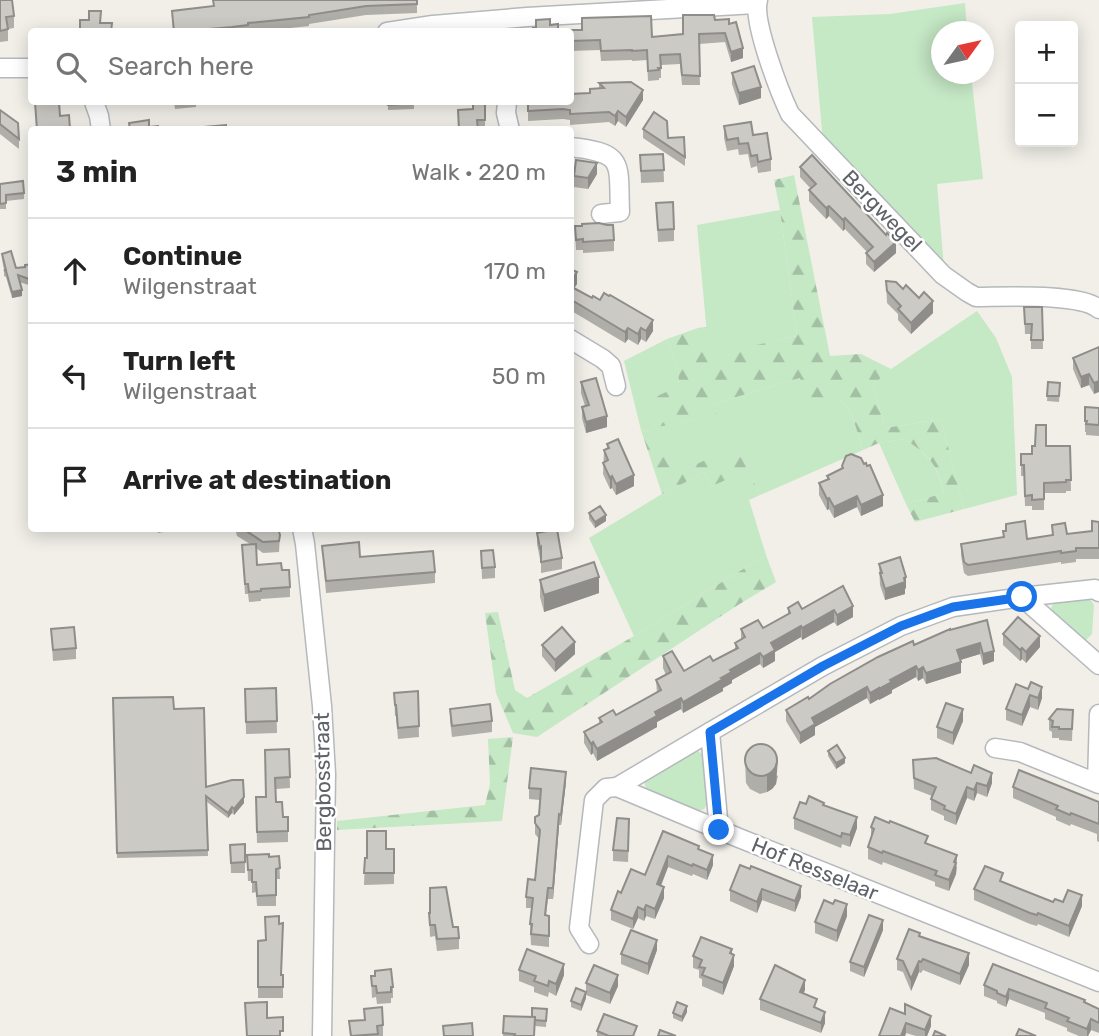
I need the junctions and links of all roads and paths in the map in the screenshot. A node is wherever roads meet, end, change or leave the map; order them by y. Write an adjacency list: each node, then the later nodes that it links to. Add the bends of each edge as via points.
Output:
1 (757, 2): 2 (street, via 554,15); 12 (street, Bergwegel, via 768,56 790,114 943,275 976,297 1067,298)
2 (504, 25): 3 (street)
3 (413, 28)
4 (0, 68): 5 (street)
5 (28, 68)
6 (95, 105): 8 (street)
7 (507, 105): 9 (street)
8 (100, 126)
9 (509, 126)
10 (574, 147): 11 (street, via 607,154 619,170 620,212)
11 (601, 214)
12 (1099, 309)
13 (574, 344): 14 (street, via 589,361 603,359 611,366)
14 (615, 386)
15 (303, 532): 27 (street, Bergbosstraat, via 326,774)
16 (1099, 592): 17 (street)
17 (1022, 597): 18 (street); 20 (street, via 953,607 901,626)
18 (1099, 666)
19 (1099, 714): 22 (street)
20 (710, 732): 23 (street); 24 (street)
21 (995, 748): 22 (street, via 1020,752)
22 (1098, 783)
23 (617, 788): 24 (street, Hof Resselaar); 25 (street, via 607,788 594,800 579,928)
24 (719, 830): 26 (street, Hof Resselaar)
25 (589, 944)
26 (1099, 982)
27 (323, 1036)

